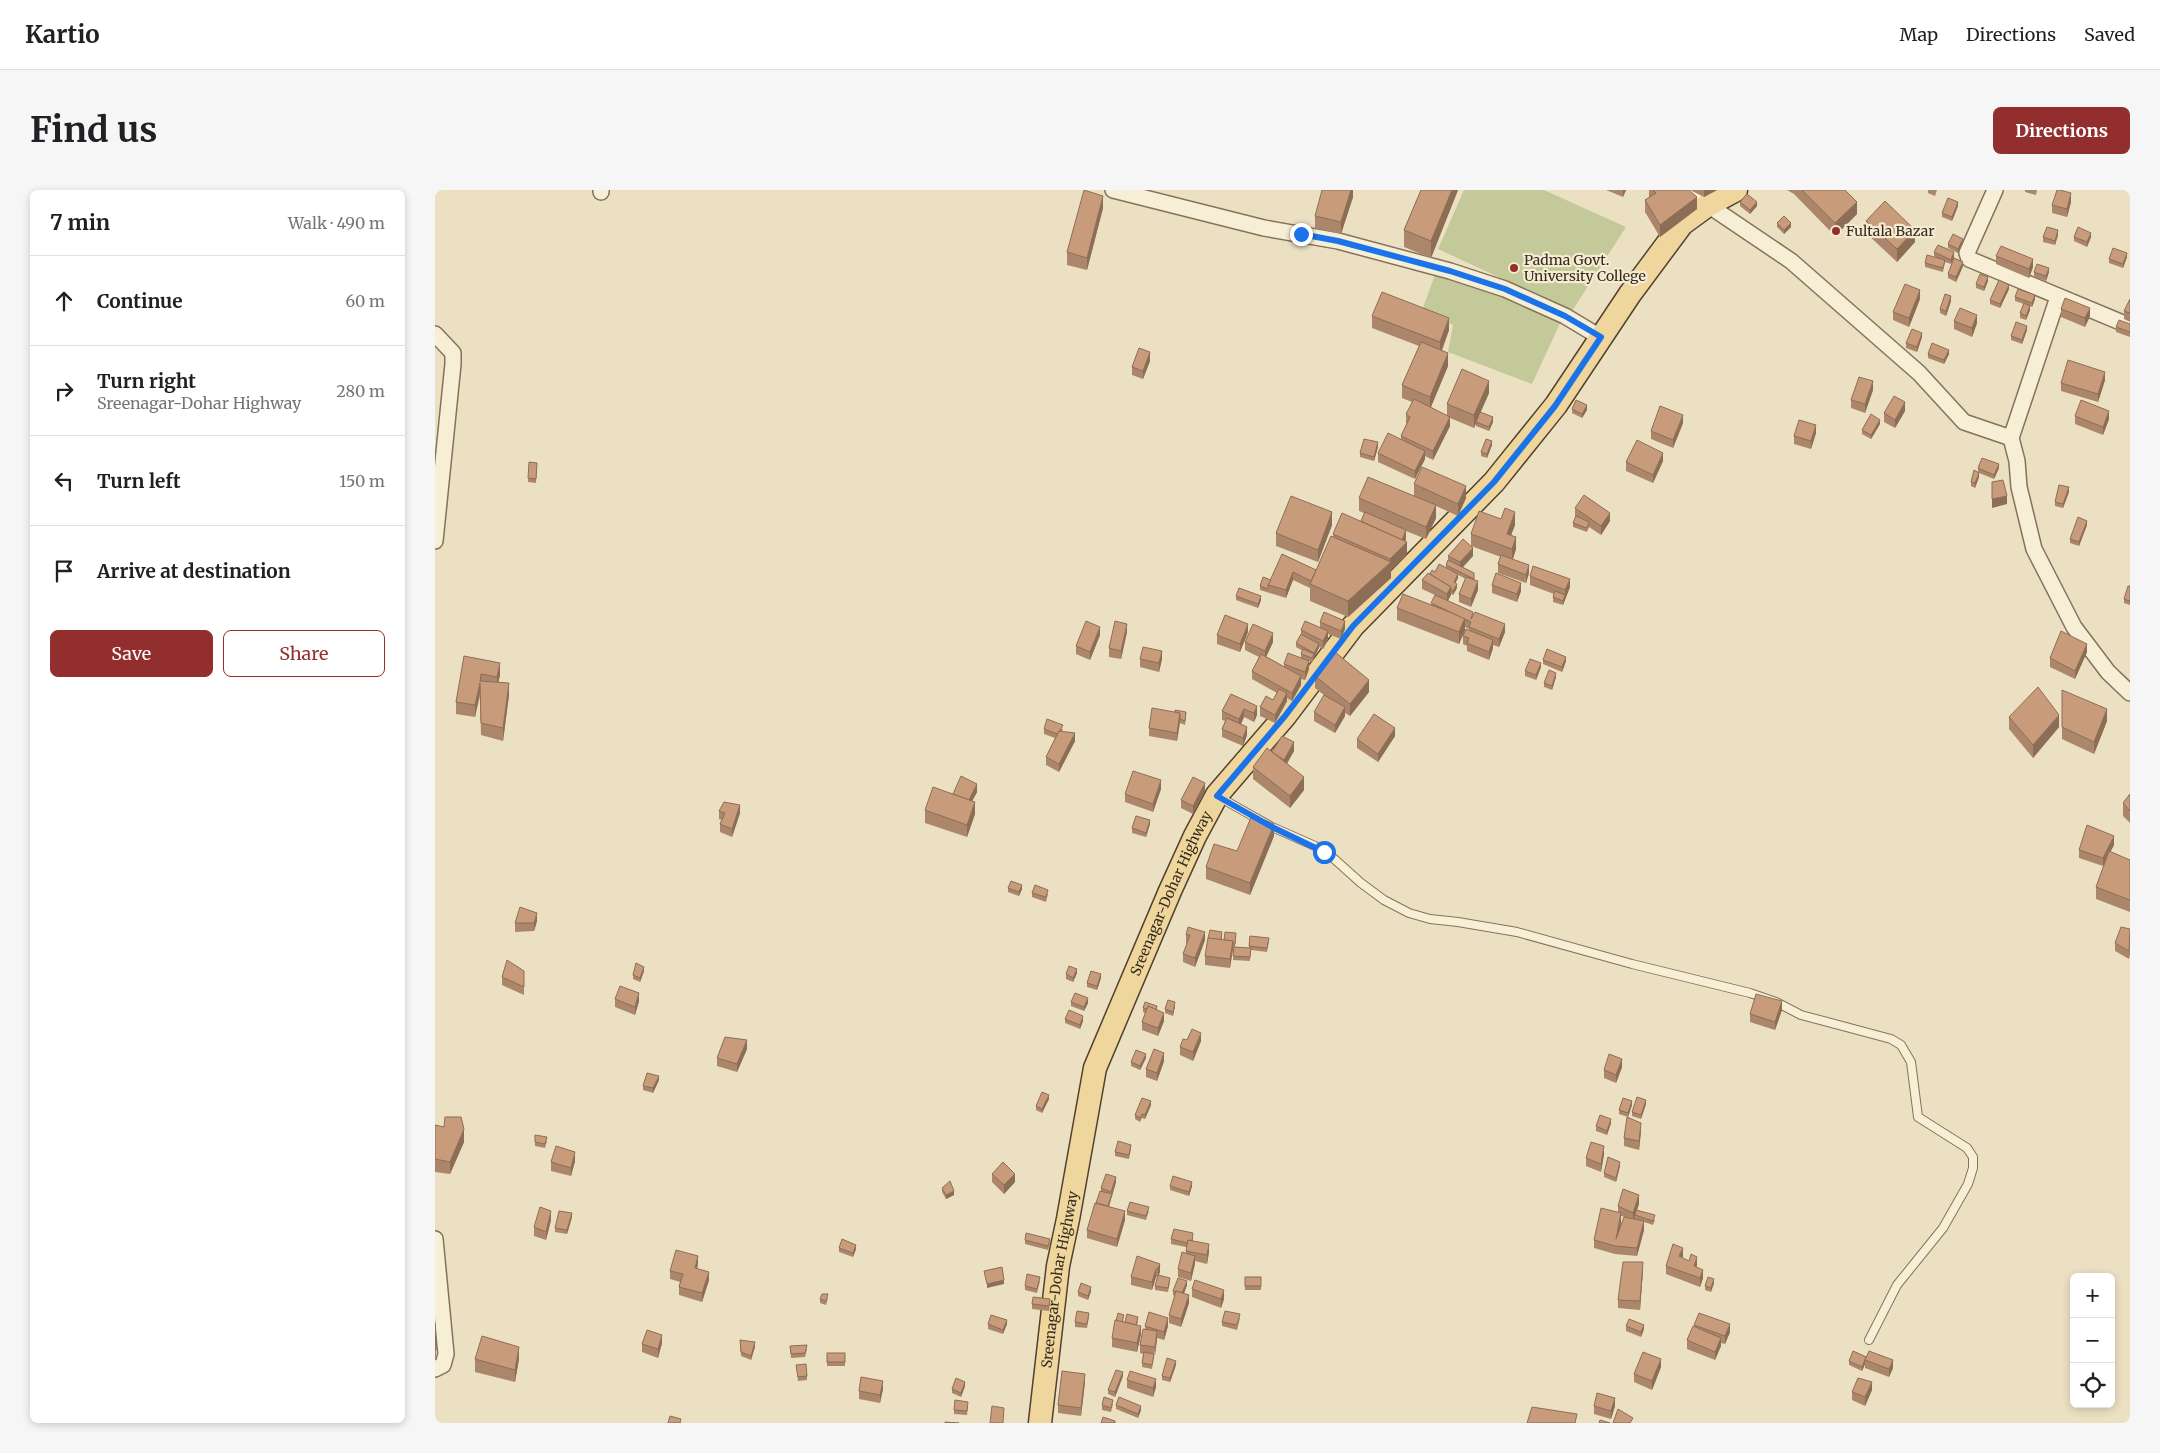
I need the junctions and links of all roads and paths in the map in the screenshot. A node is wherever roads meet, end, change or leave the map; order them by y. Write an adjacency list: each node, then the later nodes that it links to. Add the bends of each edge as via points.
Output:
1 (1113, 190): 5 (street)
2 (1680, 190): 6 (street)
3 (1736, 190): 6 (main road, Sreenagar-Dohar Highway)
4 (1995, 190): 7 (street, via 1967,256)
5 (1160, 196): 10 (street, via 1264,228 1338,241 1450,271 1505,289 1565,316)
6 (1708, 205): 10 (main road, Sreenagar-Dohar Highway, via 1682,224); 11 (street, via 1791,261 1919,373 1964,422)
7 (2057, 297): 8 (street); 11 (street)
8 (2130, 326)
9 (435, 334): 12 (street, via 453,353 453,364)
10 (1601, 337): 14 (main road, Sreenagar-Dohar Highway, via 1555,406 1494,482 1353,626 1285,716)
11 (2011, 438): 13 (street, via 2034,549 2074,627 2108,672)
12 (435, 542)
13 (2130, 693)
14 (1217, 796): 16 (lane, via 1272,827 1315,846 1384,900 1409,913 1517,932 1750,992 1801,1015 1891,1039 1901,1045 1911,1062 1918,1117 1967,1148 1973,1157 1973,1168 1968,1184 1943,1228 1897,1285); 18 (main road, Sreenagar-Dohar Highway, via 1170,891 1095,1068 1058,1266)
15 (435, 1239): 17 (street, via 446,1354 443,1366)
16 (1869, 1340)
17 (435, 1369)
18 (1040, 1423)

